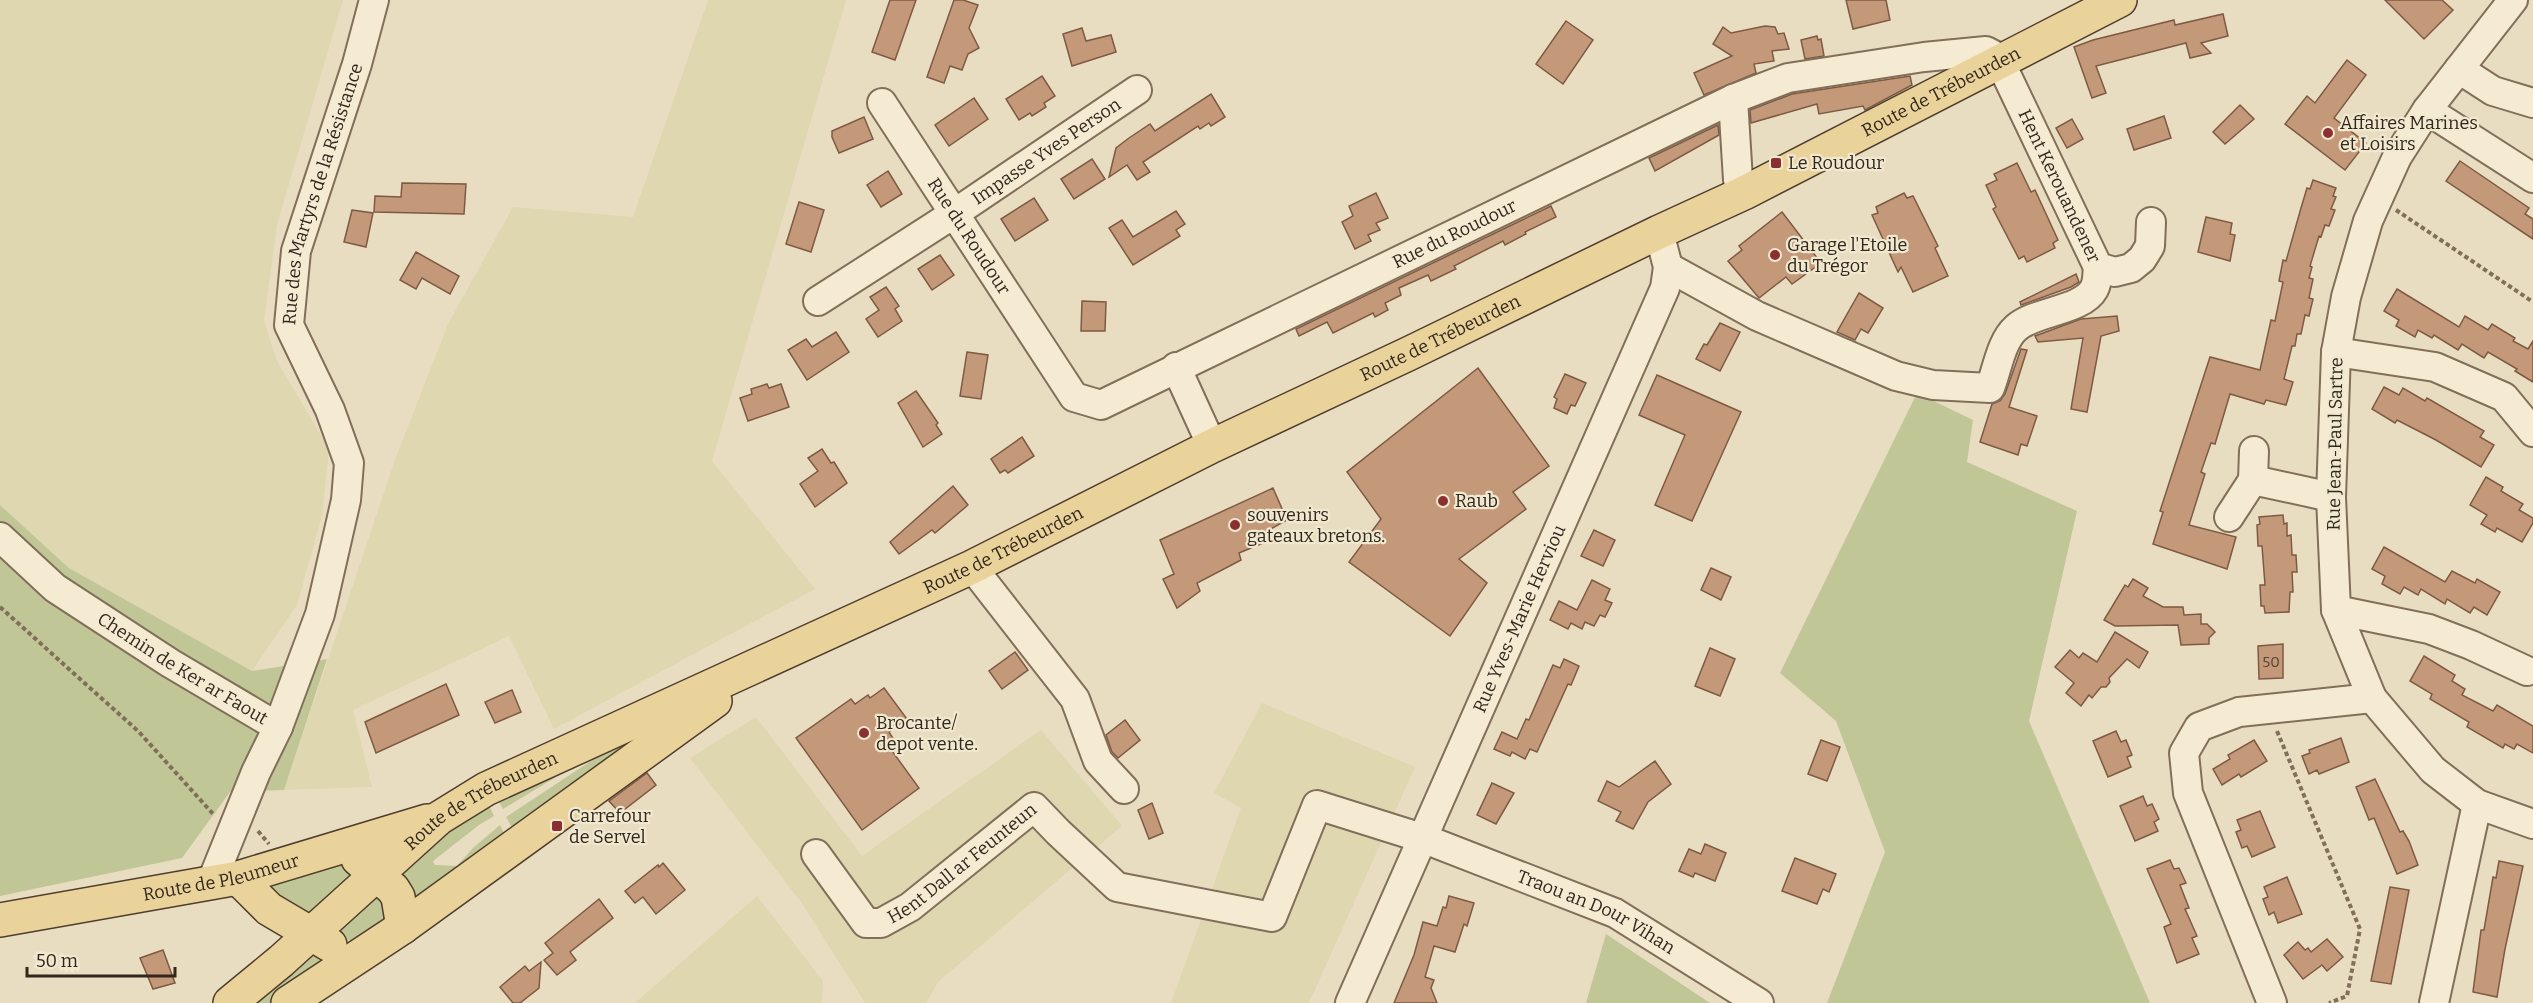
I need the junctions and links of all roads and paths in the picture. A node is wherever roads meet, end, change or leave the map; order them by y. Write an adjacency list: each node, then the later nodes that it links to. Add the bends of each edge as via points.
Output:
1 (374, 0): 37 (street, Rue des Martyrs de la Résistance, via 296,251 289,325 330,410 349,463 346,500 320,614)
2 (2113, 2): 4 (main road, Route de Trébeurden)
3 (2504, 6): 5 (street, Rue Jean-Paul Sartre)
4 (2003, 60): 7 (street, Rue du Roudour, via 1986,51 1924,57 1788,78); 12 (main road, Route de Trébeurden); 18 (street, Hent Kerouandener, via 2005,72)
5 (2458, 69): 8 (street, via 2493,90); 10 (street, Rue Jean-Paul Sartre)
6 (1137, 90): 14 (street, Impasse Yves Person)
7 (1733, 99): 12 (street, via 1738,180); 22 (street, Rue du Roudour)
8 (2532, 100)
9 (882, 103): 14 (street, Rue du Roudour)
10 (2427, 110): 11 (street); 13 (street, Rue Jean-Paul Sartre)
11 (2533, 178)
12 (1744, 193): 16 (main road, Route de Trébeurden)
13 (2378, 198): 20 (path); 21 (street, Rue Jean-Paul Sartre, via 2346,297)
14 (955, 213): 19 (street, Impasse Yves Person); 22 (street, Rue du Roudour, via 1074,397 1101,405)
15 (2151, 222): 18 (street, Hent Kerouandener, via 2150,246 2142,259 2131,268 2115,272)
16 (1659, 231): 17 (street, Rue Yves-Marie Herviou); 24 (main road, Route de Trébeurden)
17 (1668, 267): 18 (street, via 1757,316 1896,376 1933,385 1990,387 2015,328 2084,299 2093,291); 43 (street, Rue Yves-Marie Herviou, via 1665,288)
18 (2098, 267)
19 (818, 301)
20 (2533, 302)
21 (2336, 352): 23 (street, via 2435,367 2504,397); 27 (street, Rue Jean-Paul Sartre)
22 (1176, 367): 24 (street)
23 (2533, 432)
24 (1212, 446): 30 (main road, Route de Trébeurden)
25 (2254, 451): 26 (street)
26 (2253, 480): 27 (street); 28 (street)
27 (2331, 497): 32 (street, Rue Jean-Paul Sartre)
28 (2229, 517)
29 (0, 537): 37 (street, Chemin de Ker ar Faout, via 55,588)
30 (972, 567): 33 (main road, Route de Trébeurden); 38 (street, via 1075,699 1098,761)
31 (0, 607): 42 (path, via 139,732)
32 (2336, 610): 34 (street, via 2429,629); 35 (street, Rue Jean-Paul Sartre)
33 (772, 660): 40 (main road, Route de Trébeurden, via 486,789); 50 (main road, Route de Trébeurden)
34 (2527, 671)
35 (2372, 698): 36 (street); 39 (street, Rue Jean-Paul Sartre, via 2433,770)
36 (2268, 710): 58 (street, via 2239,712 2199,727 2184,753 2188,794); 59 (path, via 2360,929 2347,996)
37 (278, 728): 42 (street, Chemin de Ker ar Faout)
38 (1124, 789)
39 (2478, 804): 41 (street, Rue Jean-Paul Sartre); 60 (street)
40 (438, 818): 44 (main road, Route de Pleumeur); 46 (main road, Route de Trébeurden)
41 (2533, 824)
42 (230, 832): 47 (street)
43 (1422, 838): 45 (street, Hent Dall ar Feunteun, via 1317,805 1272,917 1117,887 1034,807 910,907 881,923 866,923); 56 (street, Rue Yves-Marie Herviou); 57 (street, Traou an Dour Vihan, via 1615,913)
44 (343, 846): 46 (main road); 47 (main road, Route de Pleumeur)
45 (816, 854)
46 (375, 874): 50 (main road, via 398,897); 51 (main road, Route de Trébeurden)
47 (225, 879): 48 (main road); 49 (main road, Route de Pleumeur)
48 (269, 909): 51 (main road); 53 (main road)
49 (0, 920)
50 (402, 927): 52 (main road, Route de Trébeurden)
51 (311, 934): 52 (main road); 53 (main road, Route de Trébeurden)
52 (355, 960): 54 (main road, Route de Trébeurden)
53 (280, 961): 55 (main road, Route de Trébeurden)
54 (302, 997)
55 (230, 1003)
56 (1350, 1003)
57 (1759, 1003)
58 (2272, 1003)
59 (2329, 1003)
60 (2434, 1003)

